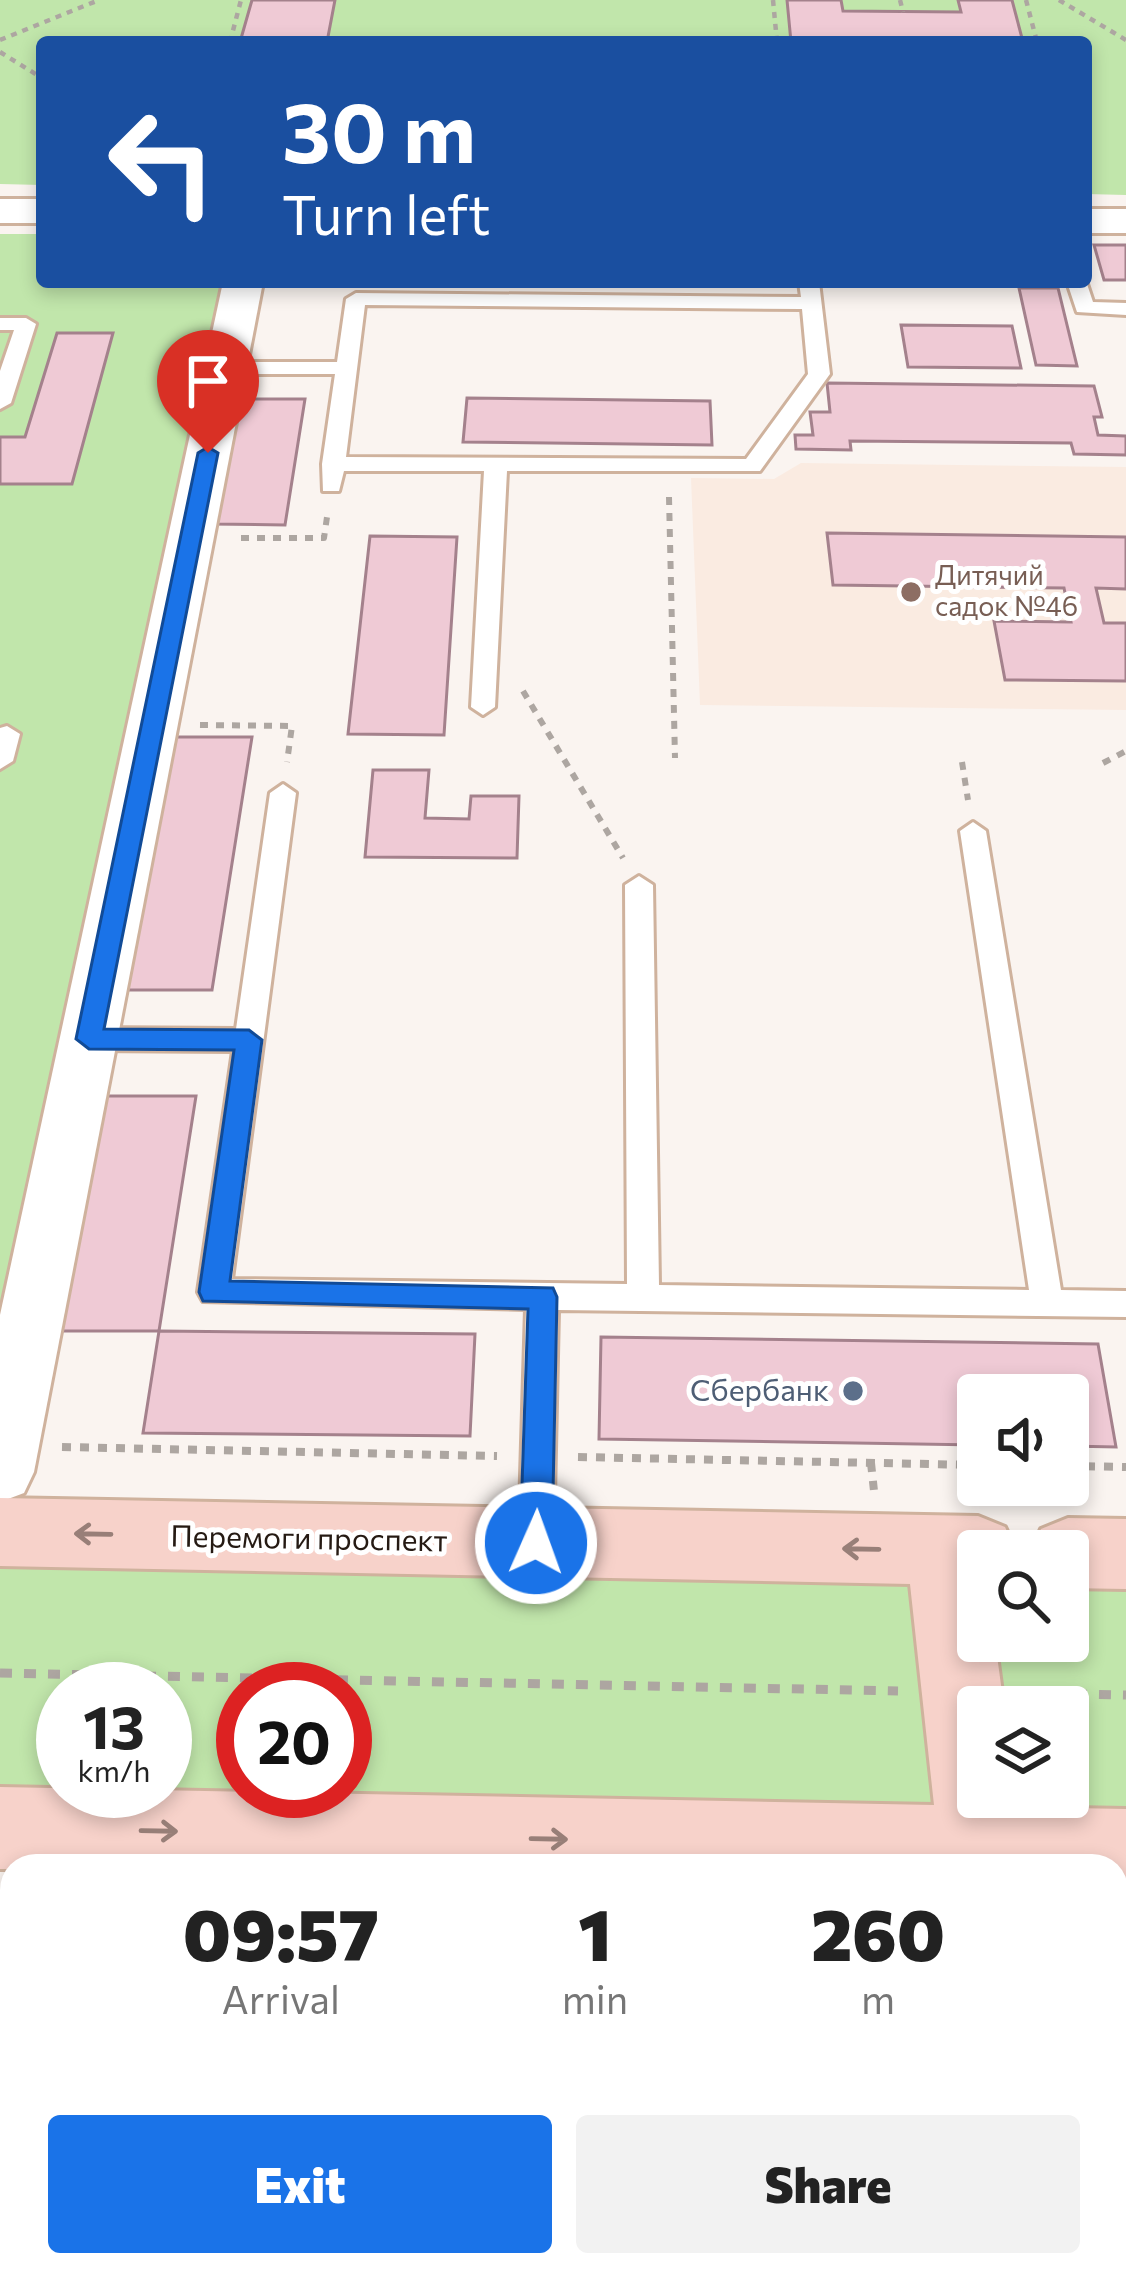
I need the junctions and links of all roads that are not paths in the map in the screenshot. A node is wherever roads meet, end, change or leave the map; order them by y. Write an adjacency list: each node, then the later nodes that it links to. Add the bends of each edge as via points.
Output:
1 (0, 211): 2 (street)
2 (36, 211)
3 (1092, 221): 4 (street)
4 (1126, 221)
5 (242, 288): 10 (street)
6 (1079, 288): 8 (lane, via 1084,308)
7 (810, 293): 11 (lane, via 356,298); 13 (lane, via 818,374 752,466)
8 (1126, 309)
9 (0, 324): 12 (lane, via 26,325)
10 (225, 368): 11 (lane); 20 (street)
11 (347, 368): 13 (lane, via 332,474)
12 (0, 403)
13 (496, 464): 14 (lane)
14 (483, 707)
15 (8, 734): 16 (lane)
16 (0, 760)
17 (283, 794): 21 (lane)
18 (973, 831): 24 (lane)
19 (639, 886): 23 (lane)
20 (89, 1039): 21 (lane); 26 (street)
21 (249, 1040): 22 (lane, via 214,1292)
22 (542, 1297): 23 (lane); 28 (lane)
23 (643, 1298): 24 (lane)
24 (1047, 1304): 25 (lane)
25 (1126, 1304)
26 (3, 1459)
27 (0, 1532): 28 (main road, Перемоги проспект, one-way to 27)
28 (536, 1543): 29 (main road, Перемоги проспект, one-way to 28)
29 (957, 1551)
30 (1089, 1553): 31 (main road)
31 (1126, 1554)
32 (962, 1662): 36 (main road)
33 (0, 1828): 35 (main road, one-way to 35)
34 (1126, 1851): 37 (main road)
35 (880, 1854)
36 (982, 1854)
37 (1054, 1854)

